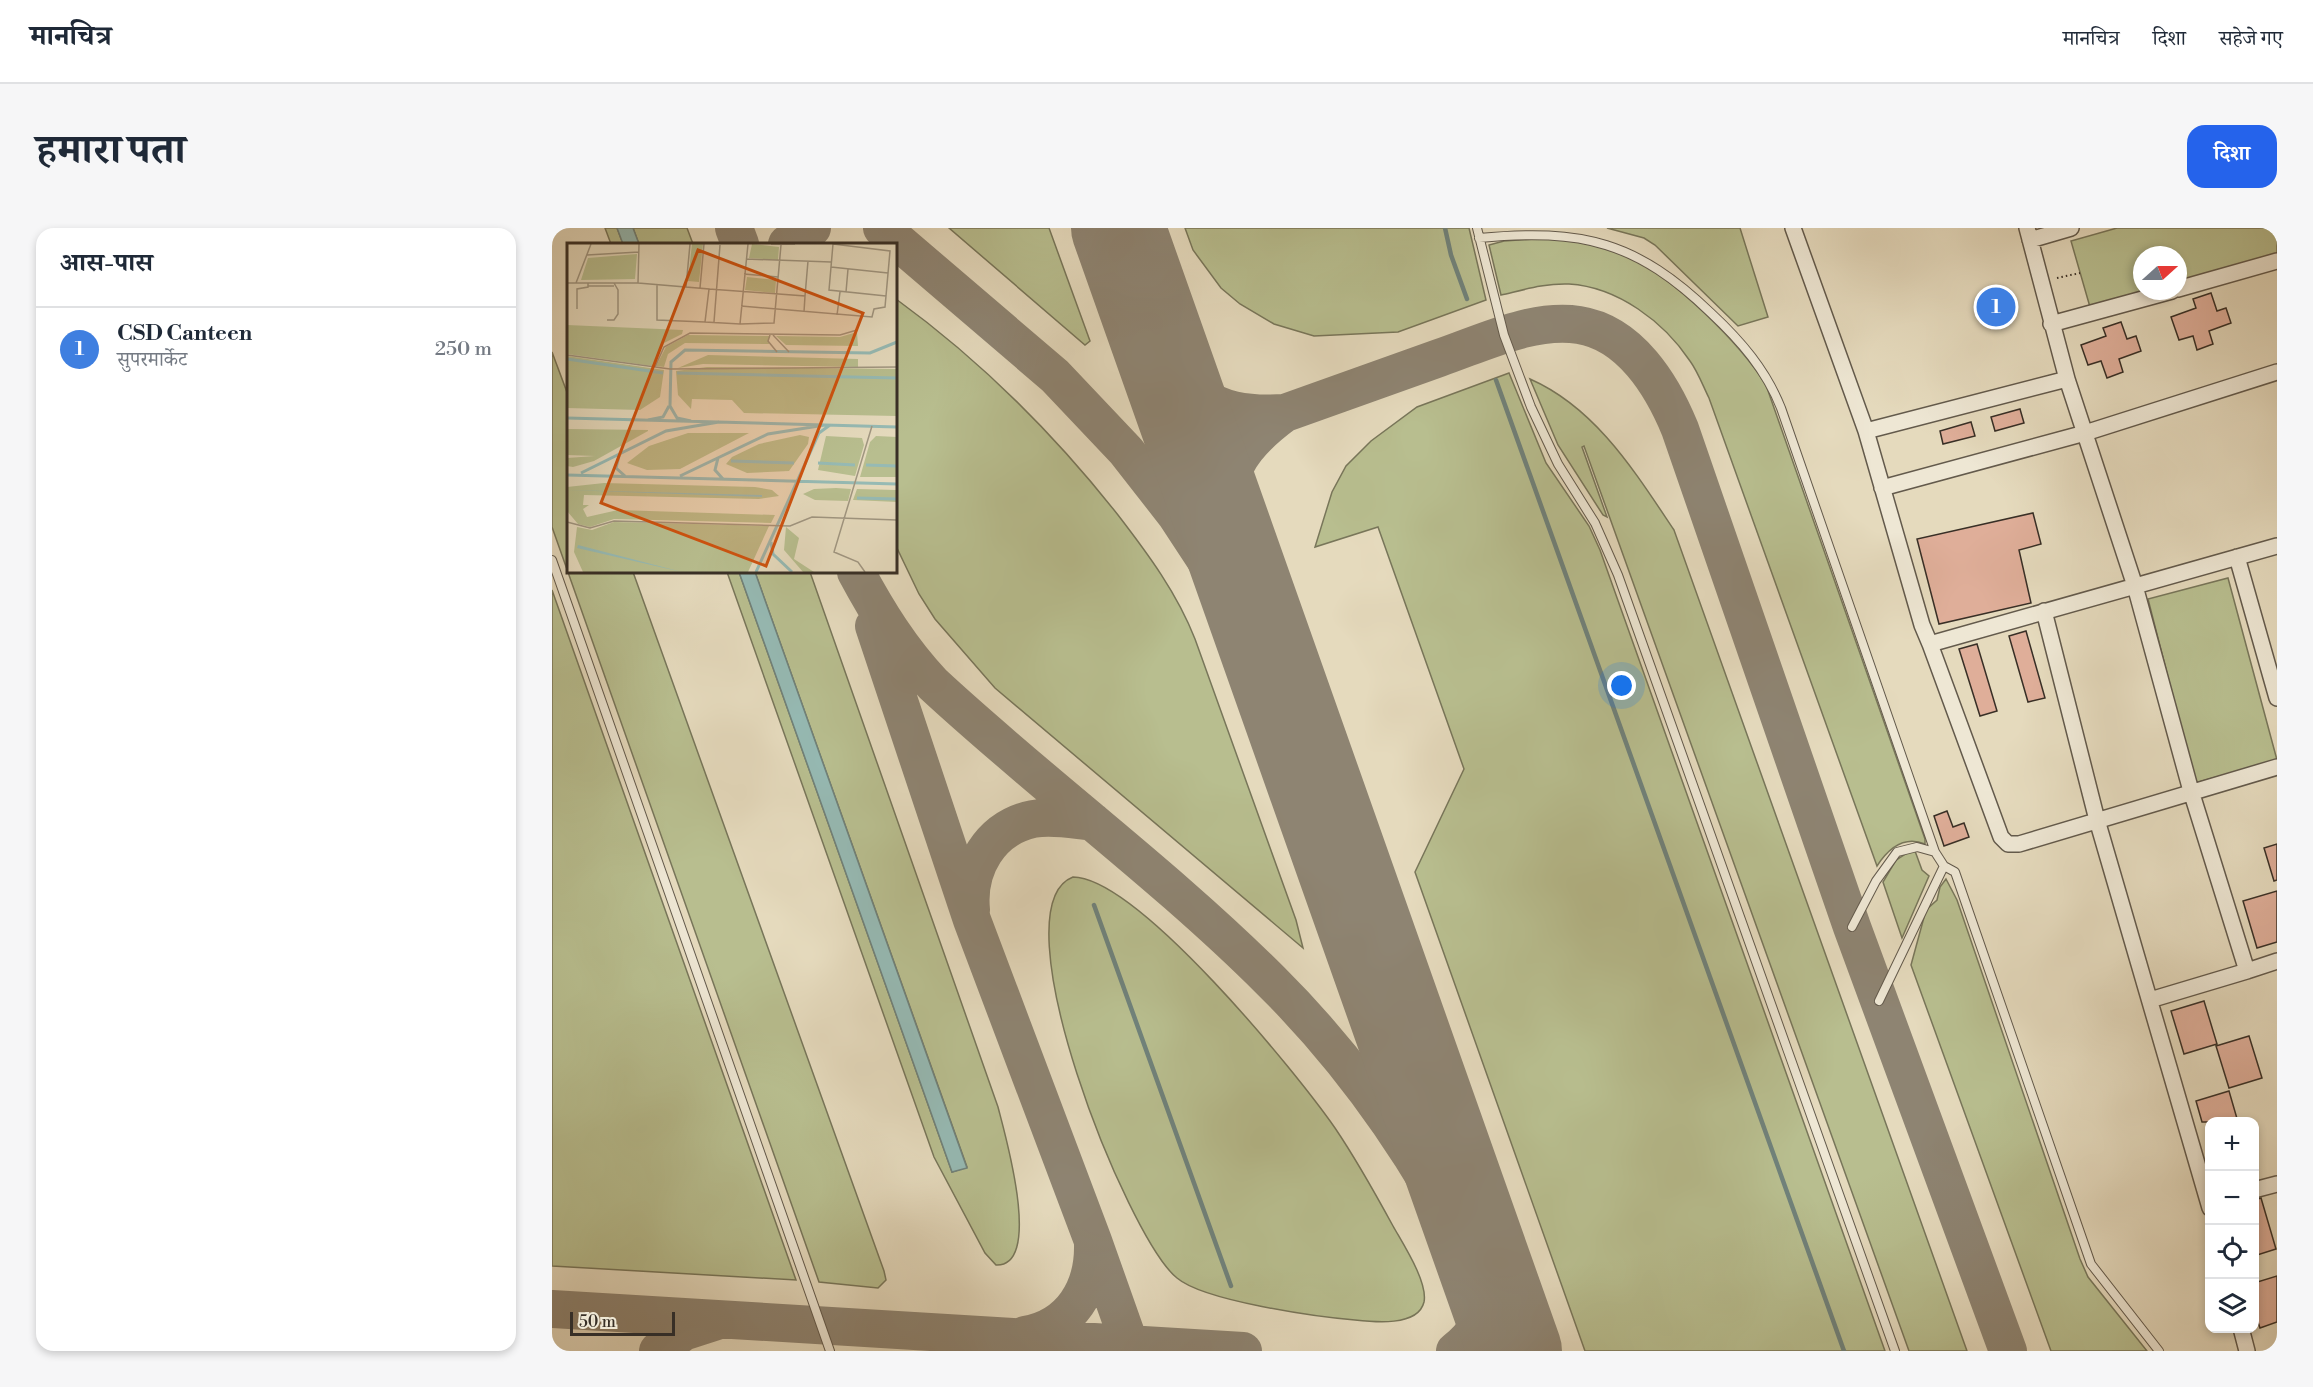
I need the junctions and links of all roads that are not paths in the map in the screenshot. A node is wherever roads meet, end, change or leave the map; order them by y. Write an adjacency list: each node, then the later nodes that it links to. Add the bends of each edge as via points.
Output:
1 (1477, 228): 5 (lane)
2 (1793, 228): 12 (street)
3 (2072, 228): 4 (street)
4 (2028, 234): 9 (street)
5 (1479, 238): 25 (lane, via 1516,232 1556,232 1582,234 1624,247 1667,272 1736,338 1765,372 1781,408); 37 (lane, via 1504,335 1531,407 1558,464 1595,523 1618,575)
6 (2277, 261): 7 (street)
7 (2187, 286)
8 (2139, 300): 9 (street)
9 (2051, 324): 11 (street)
10 (2277, 372): 13 (street)
11 (2067, 379): 12 (street); 13 (street)
12 (1866, 431): 14 (street)
13 (2085, 433): 14 (street); 18 (street)
14 (1882, 488): 20 (street)
15 (2277, 546): 16 (street)
16 (2237, 557): 18 (street); 21 (street)
17 (552, 560): 36 (lane)
18 (2135, 586): 19 (street); 23 (street)
19 (2044, 611): 20 (street); 24 (street)
20 (1930, 644): 24 (street, via 2004,841 2019,844)
21 (2277, 698)
22 (2277, 767): 23 (street)
23 (2191, 791): 24 (street); 29 (street)
24 (2097, 820): 30 (street)
25 (1935, 852): 26 (lane); 27 (lane, via 1910,847 1890,858)
26 (1944, 866): 31 (lane); 38 (lane, via 1955,872 2094,1270)
27 (1852, 927)
28 (2277, 961): 29 (street)
29 (2247, 971): 30 (street)
30 (2150, 1000): 34 (street)
31 (1879, 1001)
32 (2277, 1184): 33 (street)
33 (2259, 1189)
34 (2205, 1190)
35 (2242, 1333): 39 (street)
36 (830, 1351)
37 (1895, 1351)
38 (2158, 1351)
39 (2247, 1351)

